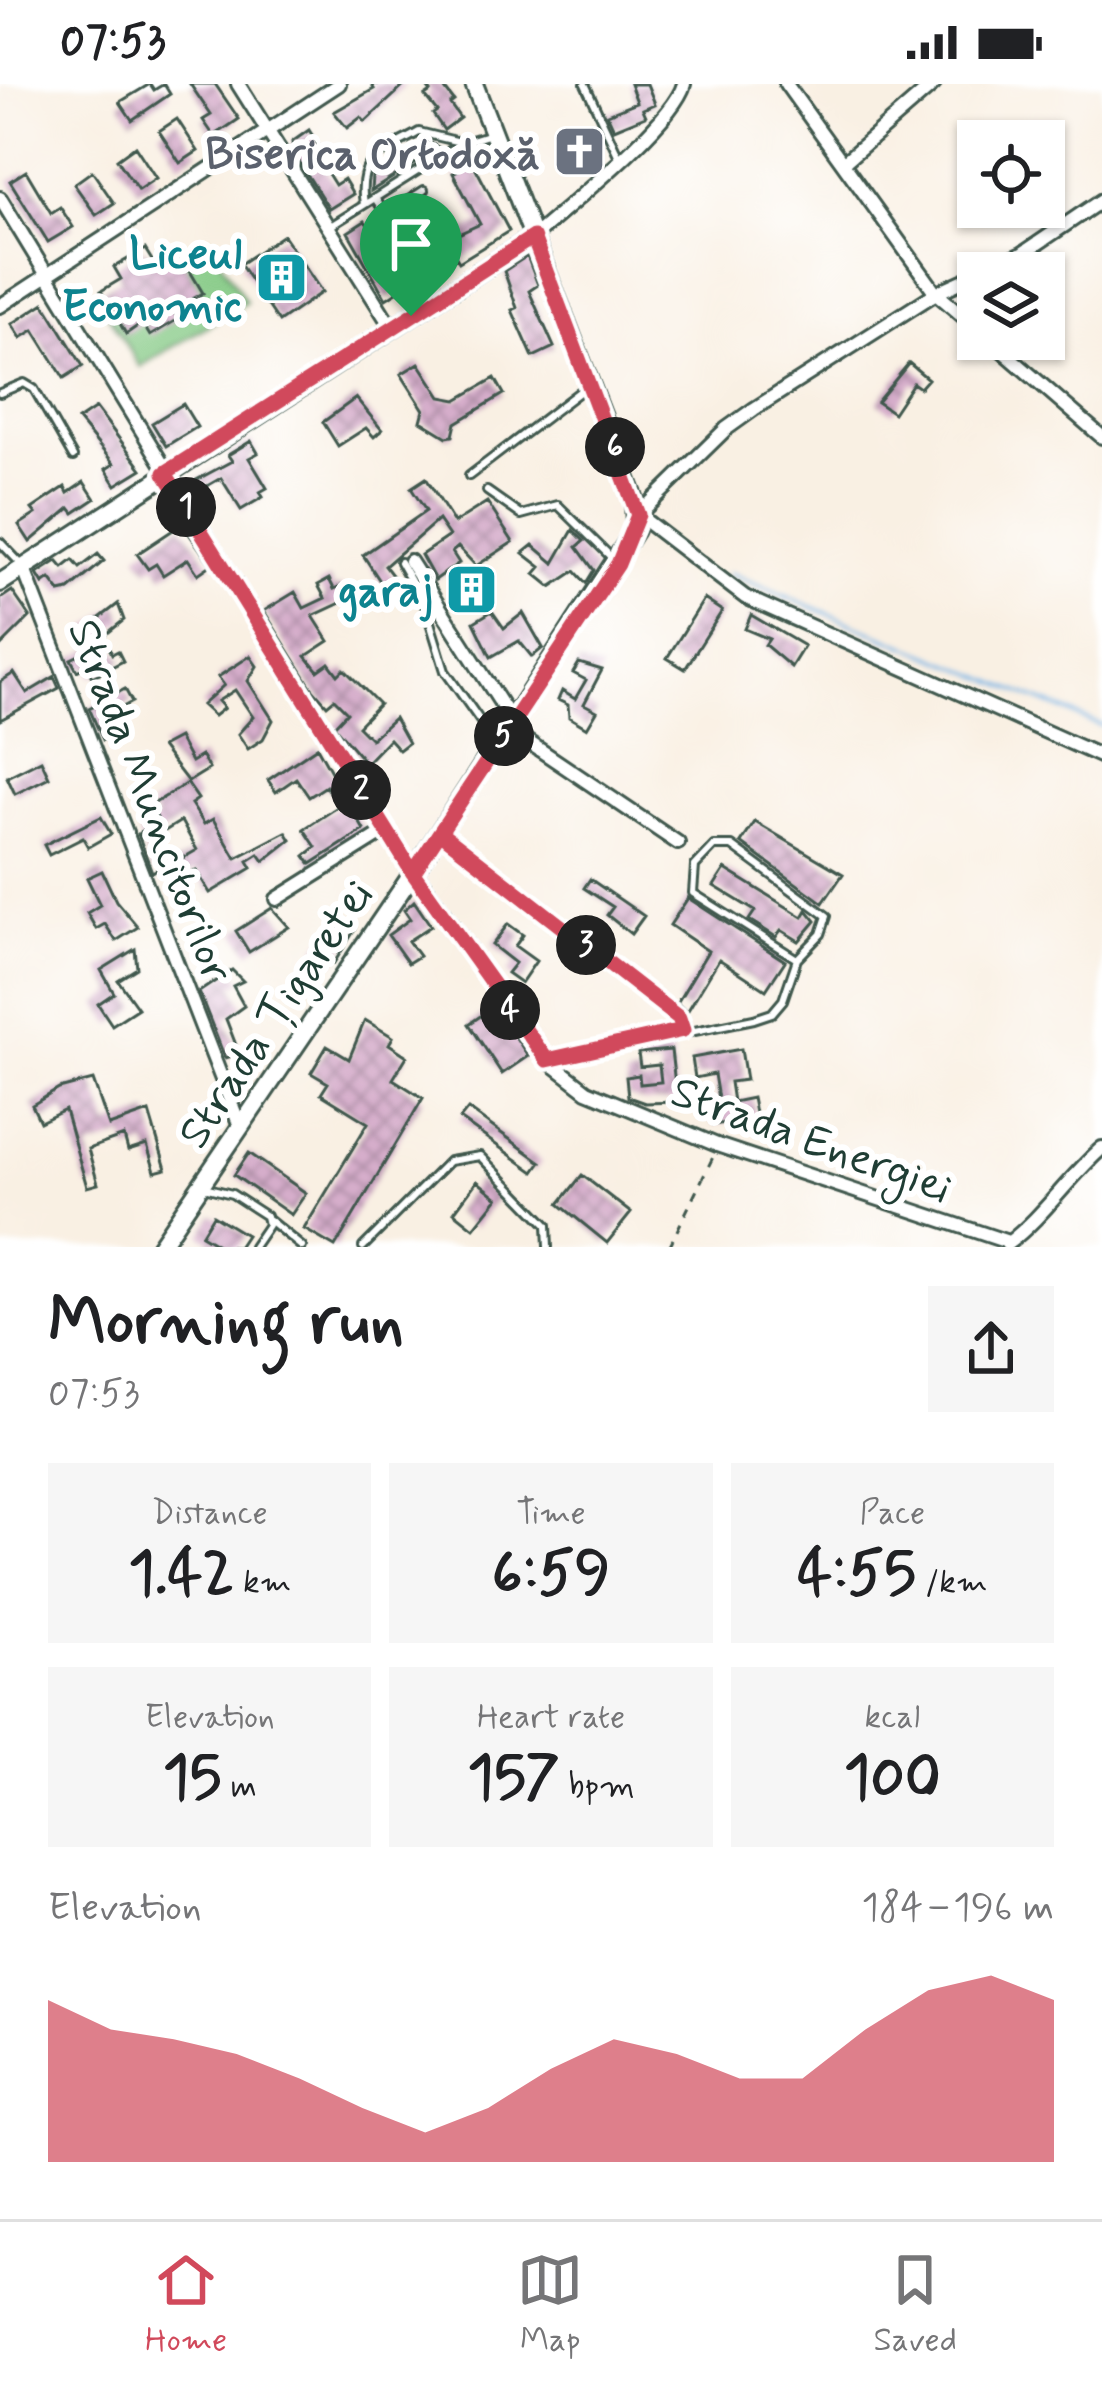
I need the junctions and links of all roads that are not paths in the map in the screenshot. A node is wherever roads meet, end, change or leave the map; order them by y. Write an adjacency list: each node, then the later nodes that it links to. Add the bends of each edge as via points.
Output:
1 (238, 84): 8 (street)
2 (338, 84): 8 (street)
3 (474, 84): 9 (main road)
4 (585, 84): 11 (lane)
5 (684, 84): 11 (street)
6 (786, 84): 12 (street)
7 (934, 84): 12 (street)
8 (269, 133): 20 (street); 22 (street)
9 (494, 133): 10 (lane); 21 (main road)
10 (462, 143): 15 (lane); 17 (lane, via 419,132 371,160 361,176)
11 (620, 159): 21 (street)
12 (843, 163): 23 (street)
13 (424, 190): 19 (lane)
14 (0, 198): 22 (street, Strada Energiei)
15 (375, 198): 17 (lane); 19 (lane)
16 (1102, 200): 23 (street, via 1022,254)
17 (364, 204): 20 (lane)
18 (437, 210): 19 (lane, via 400,233)
19 (385, 214)
20 (328, 227): 26 (street)
21 (533, 237): 26 (main road); 28 (main road)
22 (49, 274): 24 (street); 32 (street, Strada Energiei)
23 (936, 293): 25 (street); 35 (street, via 726,429)
24 (0, 306)
25 (957, 311)
26 (392, 328): 32 (main road)
27 (1013, 360): 30 (street)
28 (590, 384): 33 (lane); 35 (main road)
29 (0, 393): 31 (lane, via 24,382 34,389)
30 (1102, 437)
31 (73, 457)
32 (165, 473): 39 (main road); 44 (street, Strada Energiei)
33 (469, 476)
34 (487, 491): 38 (lane, via 521,514 566,509)
35 (638, 515): 38 (main road, Strada Țigaretei); 43 (street, via 745,597)
36 (0, 542): 39 (lane)
37 (405, 561): 41 (street); 42 (lane, via 445,671)
38 (618, 564): 41 (main road, Strada Țigaretei)
39 (23, 567): 40 (main road); 52 (street, Strada Muncitorilor)
40 (0, 584)
41 (511, 725): 42 (main road, Strada Țigaretei); 46 (street)
42 (497, 746): 45 (main road, Strada Țigaretei)
43 (1102, 757)
44 (386, 831): 47 (street, Strada Energiei); 48 (street)
45 (440, 832): 47 (main road, Strada Țigaretei); 50 (street, via 679,1018)
46 (678, 843)
47 (413, 873): 51 (street, Strada Energiei); 52 (main road, Strada Țigaretei)
48 (277, 899)
49 (797, 959): 49 (lane, via 821,934 824,913 732,846 704,853 692,893); 50 (lane, via 772,1013)
50 (683, 1030): 51 (lane)
51 (547, 1060): 56 (street, Strada Energiei, via 587,1091 717,1144)
52 (240, 1126): 54 (main road, Strada Țigaretei)
53 (1102, 1148): 56 (street)
54 (201, 1185): 55 (lane, via 232,1194); 57 (main road, Strada Țigaretei)
55 (269, 1220): 58 (lane); 59 (lane)
56 (1007, 1245)
57 (159, 1247)
58 (253, 1247)
59 (302, 1247)
60 (363, 1247): 61 (lane, via 449,1161 466,1155 480,1156 547,1225)
61 (548, 1247)

